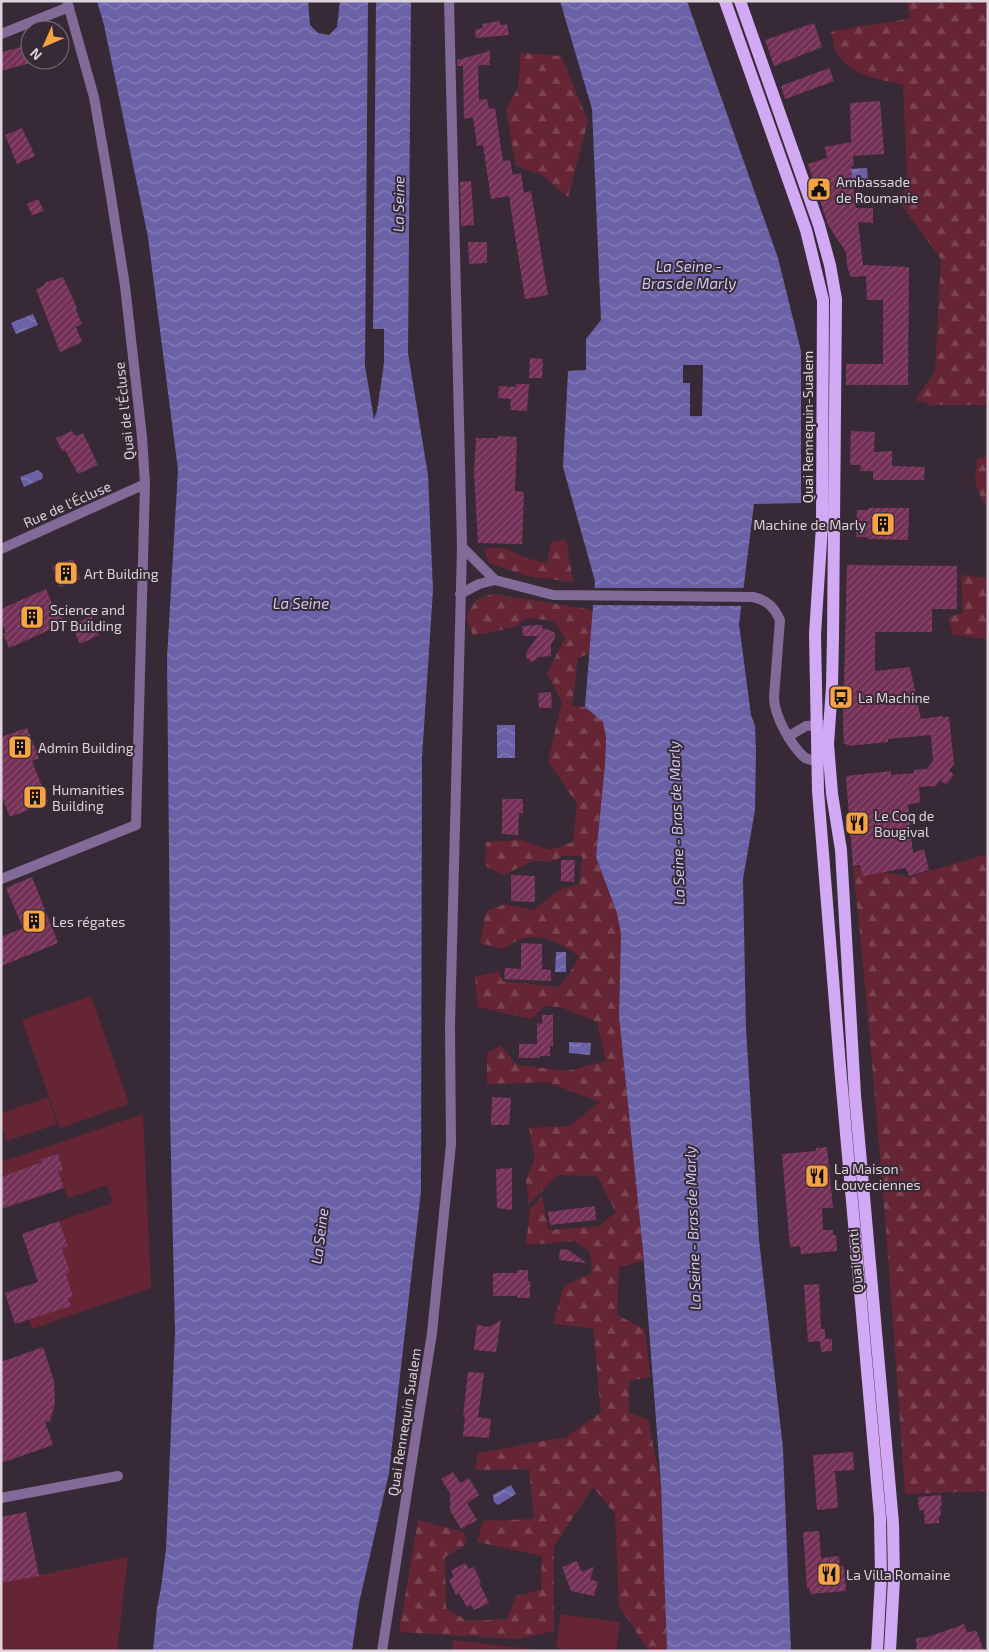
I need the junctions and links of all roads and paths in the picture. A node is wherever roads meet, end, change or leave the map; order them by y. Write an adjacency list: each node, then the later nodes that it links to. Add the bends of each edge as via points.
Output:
1 (449, 1): 7 (street, Quai Rennequin Sualem)
2 (725, 1): 11 (main road, Quai Rennequin-Sualem, via 806,230 823,300 822,526 815,634)
3 (740, 1): 12 (main road, Quai Rennequin-Sualem, via 819,225 836,299 834,637)
4 (68, 4): 5 (street); 6 (street, Quai de l'Écluse, via 94,97 110,184 142,437)
5 (1, 34)
6 (144, 484): 8 (street, Rue de l'Écluse); 17 (street, Quai de l'Écluse, via 136,825)
7 (462, 547): 9 (street); 10 (street, Quai Rennequin Sualem)
8 (1, 549)
9 (495, 580): 10 (street); 13 (street, via 553,595 753,597 768,603 780,620 774,707)
10 (460, 594): 20 (street, Quai Rennequin Sualem, via 450,1026 451,1144 432,1333)
11 (816, 725): 12 (street); 13 (street, via 806,726); 14 (main road, Quai Rennequin-Sualem)
12 (830, 726): 14 (main road, Quai Rennequin-Sualem)
13 (788, 736): 14 (street, via 806,758)
14 (823, 761): 15 (main road, Quai Rennequin-Sualem, via 832,794); 16 (main road, Quai Rennequin-Sualem)
15 (842, 868): 22 (main road, Quai Conti, via 855,1096 893,1523)
16 (823, 869): 21 (main road, Quai Conti, via 880,1517)
17 (1, 879)
18 (118, 1476): 19 (street)
19 (1, 1498)
20 (382, 1651)
21 (877, 1651)
22 (890, 1651)

